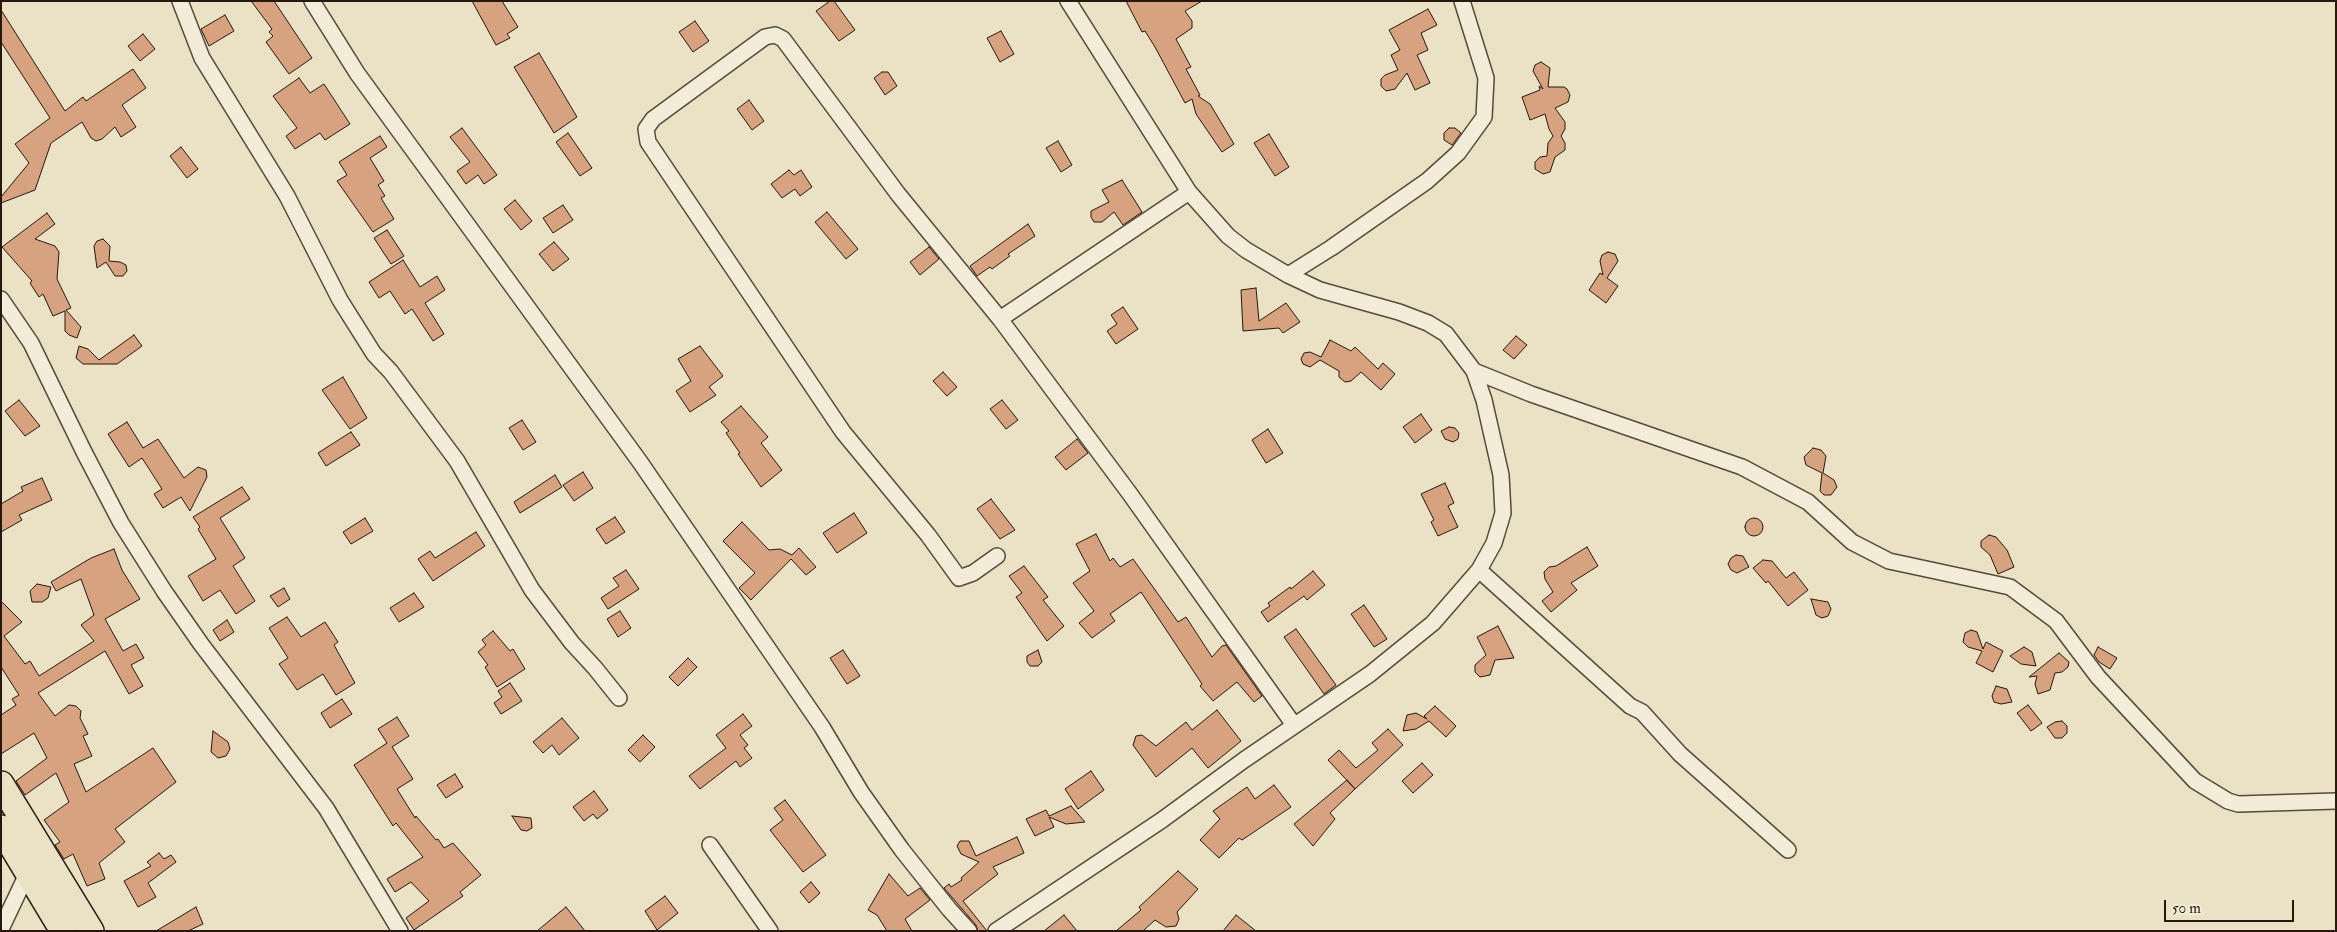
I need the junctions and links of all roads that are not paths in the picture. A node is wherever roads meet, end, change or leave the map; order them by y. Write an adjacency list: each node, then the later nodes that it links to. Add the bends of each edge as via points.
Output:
1 (180, 1): 12 (street, via 202,58 287,196 340,300 374,354 457,461 532,590)
2 (312, 1): 25 (street, via 385,112 640,462 822,726 861,792 902,850)
3 (1068, 1): 5 (street)
4 (1462, 1): 6 (street, via 1486,78 1484,117 1458,153 1427,180)
5 (1189, 192): 6 (street, via 1228,236); 8 (street)
6 (1288, 275): 9 (street, via 1320,290 1428,323 1446,334)
7 (1, 300): 23 (street, via 31,343 121,523 201,644 326,808)
8 (1000, 319): 10 (street, via 898,194 783,39 775,34 765,36 653,119 646,129 648,142 843,432 928,535 958,578 973,573); 13 (street, via 1130,494)
9 (1474, 371): 11 (street, via 1501,476 1503,513 1494,543); 15 (street, via 1742,467 1808,502 1852,542 1889,561 2010,587 2056,621 2098,677 2195,781 2228,801 2238,804)
10 (997, 556)
11 (1479, 570): 13 (street, via 1433,623 1370,674); 18 (street, via 1630,706 1642,712 1680,754)
12 (619, 698)
13 (1294, 725): 26 (street, via 1162,820)
14 (1, 784): 22 (highway)
15 (2336, 801)
16 (1, 828): 19 (highway)
17 (710, 846): 24 (street)
18 (1788, 850)
19 (28, 872): 20 (street); 21 (highway)
20 (1, 929)
21 (63, 931)
22 (91, 931)
23 (400, 931)
24 (770, 931)
25 (969, 931)
26 (996, 931)

